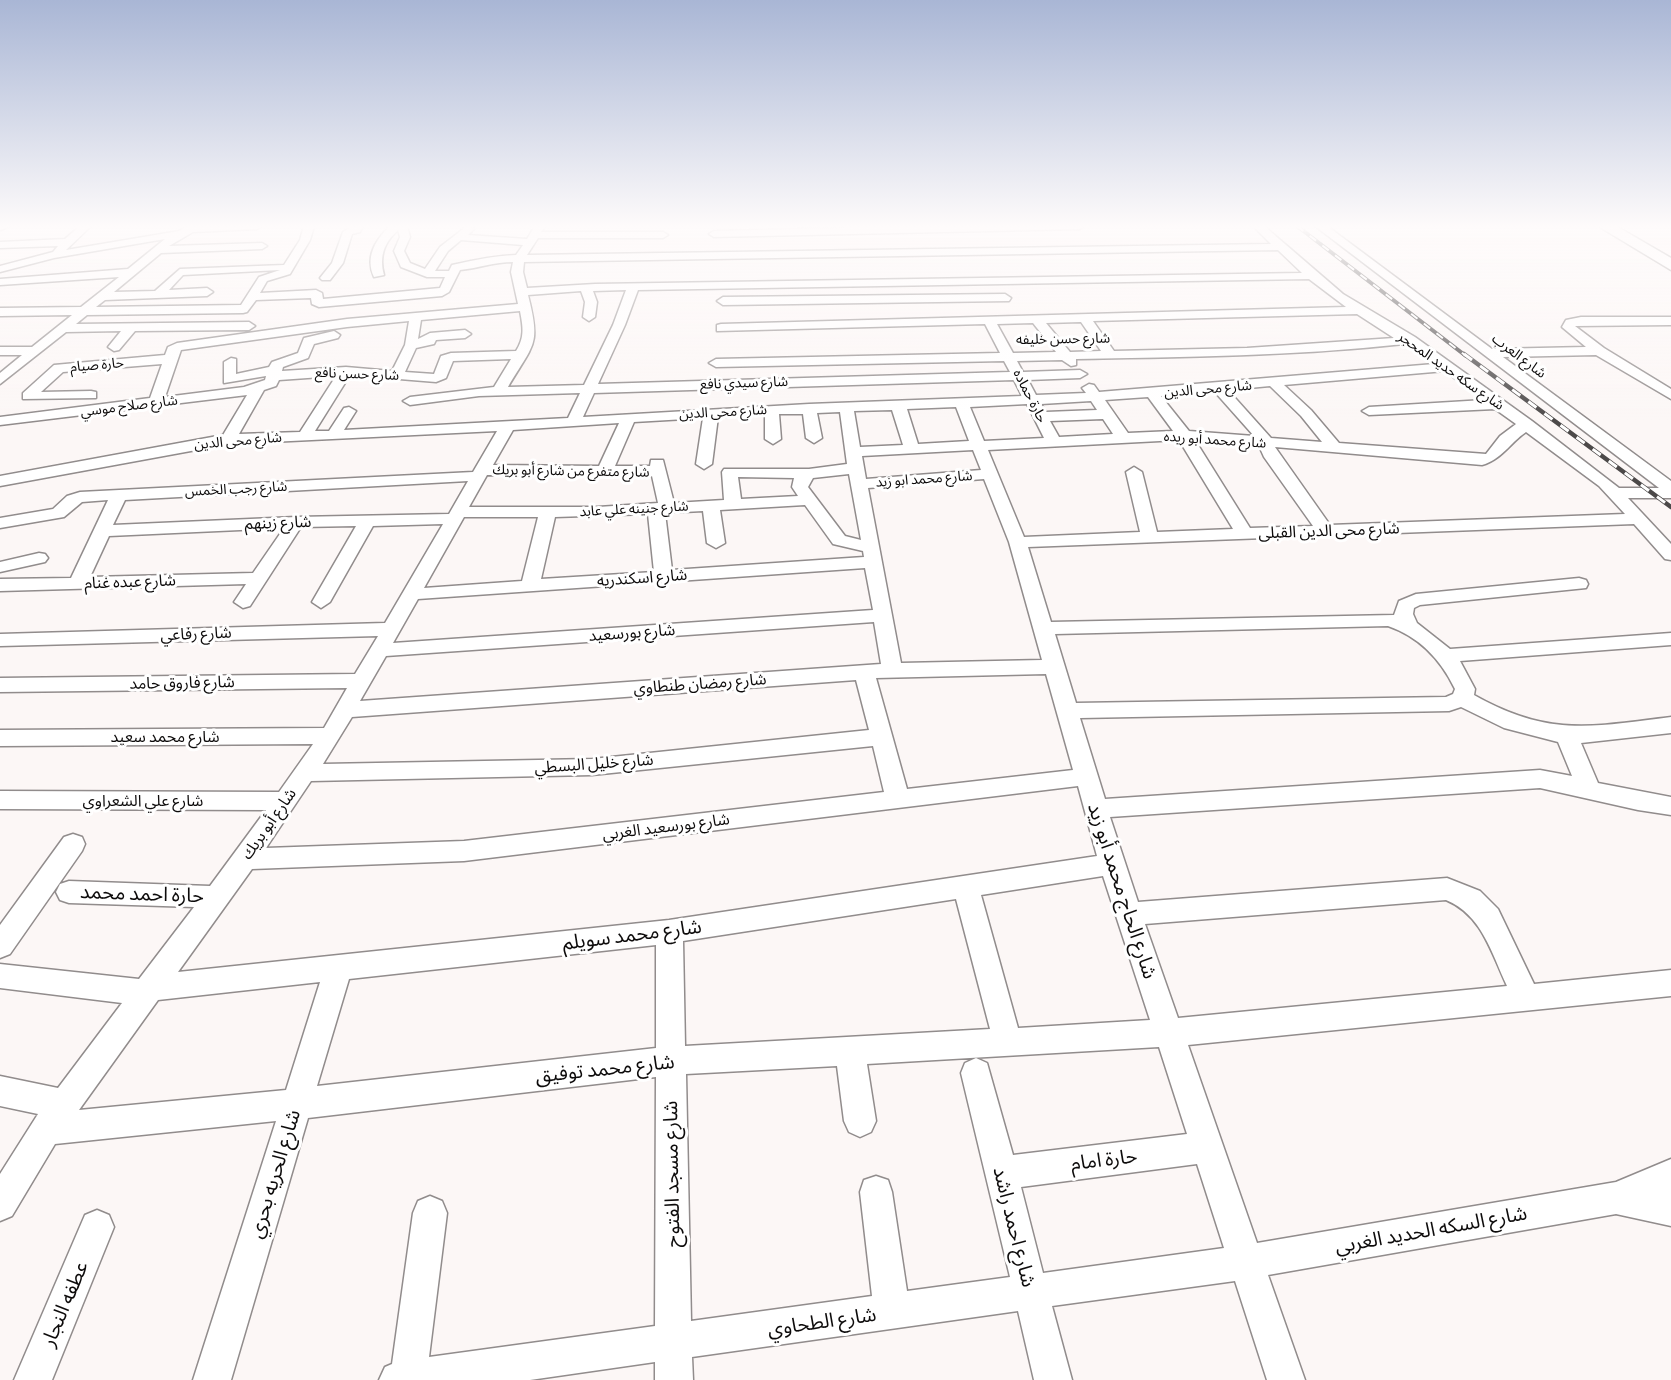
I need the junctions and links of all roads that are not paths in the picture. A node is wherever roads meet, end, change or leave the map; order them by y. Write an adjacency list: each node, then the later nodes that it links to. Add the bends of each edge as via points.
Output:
1 (112, 290): 16 (street)
2 (162, 290): 14 (street)
3 (257, 290): 17 (street)
4 (444, 290): 15 (street)
5 (548, 290): 13 (street)
6 (587, 290): 37 (street, via 591,302)
7 (632, 290): 74 (street)
8 (721, 290): 23 (street)
9 (1002, 290): 19 (street)
10 (1331, 290): 18 (street, شارع سكه حديد المحجر)
11 (1406, 290): 57 (street, شارع العرب)
12 (207, 292): 14 (street)
13 (522, 292): 25 (street)
14 (158, 294): 16 (street)
15 (389, 294): 22 (street); 26 (street)
16 (105, 296): 30 (street)
17 (253, 297): 22 (street, via 316,294 318,303); 28 (street)
18 (1339, 297): 21 (street); 29 (street, شارع سكه حديد المحجر)
19 (1005, 298): 23 (street); 32 (street)
20 (1203, 298): 34 (street)
21 (1316, 298)
22 (353, 299): 42 (street)
23 (723, 301): 50 (street)
24 (1181, 302): 33 (street)
25 (526, 307): 35 (street); 59 (street, via 530,334)
26 (388, 308)
27 (1047, 308): 32 (street)
28 (243, 309): 30 (street); 43 (street)
29 (1358, 310): 34 (street); 47 (street, شارع سكه حديد المحجر)
30 (84, 311): 31 (street); 45 (street)
31 (0, 312)
32 (1012, 314): 39 (street); 40 (street)
33 (1191, 314): 34 (street); 38 (street, via 1105,312)
34 (1217, 314)
35 (416, 316): 42 (street); 49 (street)
36 (291, 317): 43 (street, via 260,325)
37 (589, 317)
38 (1084, 317): 39 (street); 56 (street)
39 (1036, 318): 58 (street)
40 (989, 320): 50 (street); 60 (street, حارة حماده)
41 (1671, 321): 54 (street, via 1570,323 1572,332)
42 (347, 323): 48 (street); 64 (street, via 342,332 309,341 303,355 280,364)
43 (222, 326): 44 (street); 48 (street)
44 (132, 327): 45 (street); 51 (street)
45 (62, 328): 53 (street)
46 (465, 334): 49 (street, via 430,337 429,341)
47 (1410, 340): 56 (street, شارع حسن خليفه, via 1332,348); 62 (street, شارع سكه حديد المحجر)
48 (208, 343): 55 (street)
49 (411, 345): 66 (street)
50 (719, 345): 60 (street, شارع حسن خليفه); 71 (street)
51 (114, 347)
52 (0, 351): 53 (street)
53 (33, 351): 69 (street)
54 (1599, 351): 57 (street); 78 (street)
55 (173, 353): 77 (street, حارة صيام, via 59,368 28,396); 82 (street)
56 (1109, 353): 58 (street, شارع حسن خليفه)
57 (1489, 353): 119 (street, شارع العرب)
58 (1065, 354): 60 (street, شارع حسن خليفه); 65 (street)
59 (520, 355): 68 (street, شارع حسن نافع, via 451,357 446,359 439,377); 75 (street)
60 (1008, 355): 67 (street, حارة حماده)
61 (231, 362): 64 (street, via 229,380)
62 (1448, 367): 70 (street, شارع محى الدين); 83 (street, شارع سكه حديد المحجر)
63 (346, 371): 64 (street, شارع حسن نافع); 66 (street, شارع حسن نافع); 101 (street)
64 (275, 373): 72 (street, via 271,383)
65 (1080, 374): 67 (street, شارع سيدي نافع); 79 (street)
66 (397, 375): 68 (street, شارع حسن نافع)
67 (1020, 376): 71 (street, شارع سيدي نافع); 80 (street, حارة حماده)
68 (421, 377): 92 (street)
69 (0, 380)
70 (1274, 383): 73 (street, شارع محى الدين); 109 (street)
71 (713, 384): 74 (street, شارع سيدي نافع)
72 (258, 388): 82 (street, شارع صلاح موسي); 104 (street)
73 (1219, 388): 76 (street, شارع محى الدين); 107 (street)
74 (588, 389): 75 (street, شارع سيدي نافع); 95 (street)
75 (499, 391): 92 (street, شارع سيدي نافع, via 467,392 436,399)
76 (1152, 393): 79 (street, شارع محى الدين); 100 (street)
77 (91, 395)
78 (1671, 395)
79 (1096, 397): 80 (street, شارع محى الدين); 91 (street)
80 (1032, 400): 81 (street, شارع محى الدين); 94 (street, حارة حماده)
81 (961, 402): 84 (street, شارع محى الدين); 108 (street, شارع الحاج محمد أبو زيد)
82 (156, 403): 96 (street, شارع صلاح موسي)
83 (1499, 404): 89 (street); 97 (street, شارع سكه حديد المحجر)
84 (898, 405): 85 (street, شارع محى الدين); 110 (street)
85 (846, 407): 86 (street, شارع محى الدين); 112 (street)
86 (809, 408): 87 (street, شارع محى الدين); 103 (street)
87 (772, 410): 90 (street, شارع محى الدين); 105 (street)
88 (349, 411): 99 (street)
89 (1369, 411)
90 (711, 413): 93 (street, شارع محى الدين); 111 (street)
91 (1107, 414): 94 (street); 102 (street)
92 (402, 417): 98 (street, شارع محى الدين); 99 (street, شارع محى الدين)
93 (629, 417): 95 (street, شارع محى الدين); 113 (street)
94 (1040, 417): 106 (street, حارة حماده)
95 (574, 420): 98 (street, شارع محى الدين)
96 (0, 421)
97 (1527, 424): 109 (street, شارع محمد أبو ريده, via 1505,439 1491,457 1482,460); 120 (street, شارع سكه حديد المحجر)
98 (508, 425): 115 (street, شارع أبو بريك)
99 (334, 435): 101 (street, شارع محى الدين)
100 (1184, 435): 102 (street, شارع محمد أبو ريده); 107 (street, شارع محمد أبو ريده); 134 (street)
101 (305, 436): 104 (street, شارع محى الدين)
102 (1123, 437): 106 (street, شارع محمد أبو ريده)
103 (814, 438)
104 (229, 439): 118 (street, شارع محى الدين)
105 (773, 439)
106 (1053, 440): 108 (street, شارع محمد أبو ريده)
107 (1266, 443): 109 (street, شارع محمد أبو ريده); 133 (street, via 1272,458)
108 (978, 445): 110 (street, شارع محمد أبو ريده); 117 (street, شارع الحاج محمد أبو زيد)
109 (1335, 448)
110 (912, 449): 112 (street, شارع محمد أبو ريده)
111 (704, 464)
112 (855, 468): 116 (street); 117 (street, شارع محمد ابو زيد); 138 (street)
113 (605, 471): 115 (street, شارع متفرع من شارع أبو بريك); 125 (street, شارع متفرع من شارع أبو بريك, via 658,467)
114 (1134, 472): 135 (street)
115 (482, 473): 121 (street, شارع رجب الخمس); 127 (street, شارع أبو بريك)
116 (809, 474): 122 (street, via 802,478 800,487); 123 (street, via 729,467)
117 (990, 474): 136 (street, شارع الحاج محمد أبو زيد)
118 (0, 481)
119 (1671, 491): 120 (street)
120 (1617, 493): 128 (street, شارع سكه حديد المحجر)
121 (119, 495): 131 (street, شارع رجب الخمس, via 76,498 58,513); 132 (street)
122 (810, 501): 123 (street, شارع جنينه علي عابد); 138 (street, via 839,540)
123 (733, 503): 124 (street, شارع جنينه علي عابد)
124 (711, 504): 125 (street, شارع جنينه علي عابد); 137 (street)
125 (661, 508): 126 (street, شارع جنينه علي عابد); 142 (street)
126 (548, 512): 127 (street, شارع جنينه علي عابد); 147 (street)
127 (456, 516): 129 (street, شارع زينهم); 148 (street, شارع أبو بريك)
128 (1640, 519): 133 (street, شارع محى الدين القبلى); 139 (street)
129 (368, 520): 130 (street, شارع زينهم); 150 (street)
130 (296, 522): 132 (street, شارع زينهم); 143 (street)
131 (0, 523)
132 (102, 531): 144 (street)
133 (1325, 531): 134 (street, شارع محى الدين القبلى)
134 (1245, 534): 135 (street, شارع محى الدين القبلى)
135 (1150, 537): 136 (street, شارع محى الدين القبلى)
136 (1018, 542): 153 (street, شارع الحاج محمد أبو زيد)
137 (716, 543)
138 (871, 555): 142 (street, شارع اسكندريه); 151 (street)
139 (1671, 555)
140 (39, 558): 141 (street)
141 (0, 567)
142 (664, 576): 147 (street, شارع اسكندريه)
143 (259, 578): 144 (street, شارع عبده غنام); 149 (street)
144 (78, 583): 146 (street, شارع عبده غنام)
145 (1579, 584): 152 (street, via 1416,600 1406,605 1403,614)
146 (0, 585)
147 (530, 585): 148 (street, شارع اسكندريه)
148 (412, 594): 154 (street, شارع أبو بريك)
149 (243, 602)
150 (321, 602)
151 (884, 615): 157 (street, شارع بورسعيد); 160 (street)
152 (1407, 624): 153 (street, via 1372,619); 158 (street, via 1422,633)
153 (1042, 628): 159 (street, شارع الحاج محمد أبو زيد)
154 (392, 629): 156 (street, شارع رفاعي); 157 (street, شارع أبو بريك)
155 (1671, 639): 158 (street)
156 (0, 640)
157 (381, 650): 162 (street, شارع أبو بريك)
158 (1443, 656): 164 (street, via 1465,689)
159 (1054, 667): 160 (street, شارع رمضان طنطاوي); 166 (street, شارع الحاج محمد أبو زيد)
160 (892, 670): 161 (street, شارع رمضان طنطاوي)
161 (864, 672): 165 (street, شارع رمضان طنطاوي); 170 (street)
162 (363, 681): 163 (street, شارع فاروق حامد); 165 (street, شارع أبو بريك)
163 (0, 685)
164 (1462, 698): 166 (street, via 1449,704); 168 (street, via 1493,716 1530,729)
165 (346, 710): 169 (street, شارع أبو بريك)
166 (1066, 711): 173 (street, شارع الحاج محمد أبو زيد)
167 (1671, 725): 168 (street)
168 (1566, 735): 174 (street)
169 (330, 736): 171 (street, شارع محمد سعيد); 172 (street, شارع أبو بريك)
170 (882, 737): 172 (street, شارع خليل البسطي, via 592,767); 175 (street)
171 (0, 738)
172 (306, 772): 177 (street, شارع أبو بريك)
173 (1085, 777): 175 (street, شارع بورسعيد الغربي); 179 (street, شارع الحاج محمد أبو زيد)
174 (1590, 791): 178 (street); 179 (street, via 1540,779)
175 (898, 799): 181 (street, شارع بورسعيد الغربي, via 464,851)
176 (0, 800): 177 (street, شارع علي الشعراوي)
177 (286, 801): 181 (street, شارع أبو بريك)
178 (1671, 806)
179 (1095, 808): 182 (street, شارع الحاج محمد أبو زيد)
180 (73, 844): 188 (street)
181 (245, 859): 185 (street, شارع أبو بريك)
182 (1112, 864): 183 (street, شارع محمد سويلم); 186 (street, شارع الحاج محمد أبو زيد)
183 (966, 886): 187 (street, شارع محمد سويلم); 195 (street)
184 (69, 892): 185 (street, حارة احمد محمد)
185 (216, 897): 192 (street, شارع أبو بريك)
186 (1128, 914): 193 (street, via 1447,889 1471,899 1489,916); 194 (street, شارع الحاج محمد أبو زيد)
187 (669, 932): 189 (street, شارع محمد سويلم); 197 (street, شارع مسجد الفتوح)
188 (0, 946)
189 (338, 968): 192 (street, شارع محمد سويلم); 201 (street, شارع الحريه بحري)
190 (0, 976): 192 (street, شارع محمد سويلم)
191 (1671, 983): 193 (street, شارع محمد توفيق)
192 (147, 991): 200 (street, شارع أبو بريك)
193 (1526, 998): 194 (street, شارع محمد توفيق)
194 (1167, 1034): 195 (street, شارع محمد توفيق); 204 (street, شارع الحاج محمد أبو زيد)
195 (1008, 1043): 196 (street, شارع محمد توفيق)
196 (850, 1052): 197 (street, شارع محمد توفيق); 202 (street)
197 (671, 1061): 201 (street, شارع محمد توفيق); 216 (street, شارع مسجد الفتوح)
198 (976, 1073): 205 (street, شارع احمد راشد)
199 (0, 1091): 200 (street)
200 (64, 1104): 203 (street, شارع أبو بريك)
201 (296, 1104): 203 (street, شارع محمد توفيق); 219 (street, شارع الحريه بحري)
202 (860, 1121)
203 (46, 1129): 209 (street, شارع أبو بريك)
204 (1206, 1147): 205 (street, حارة امام); 213 (street, شارع الحاج محمد أبو زيد)
205 (1001, 1173): 214 (street, شارع احمد راشد)
206 (1671, 1175): 208 (street, شارع السكه الحديد الغربي)
207 (876, 1192): 215 (street)
208 (1616, 1198): 210 (street, شارع السكه الحديد الغربي); 213 (street, شارع السكه الحديد الغربي)
209 (0, 1204)
210 (1671, 1209)
211 (430, 1213): 217 (street)
212 (97, 1227): 218 (street, عطفه النجار)
213 (1245, 1262): 214 (street, شارع الطحاوي); 222 (street, شارع الحاج محمد أبو زيد)
214 (1031, 1292): 215 (street, شارع الطحاوي); 221 (street, شارع احمد راشد)
215 (892, 1312): 216 (street, شارع الطحاوي)
216 (674, 1343): 217 (street, شارع الطحاوي); 220 (street, شارع مسجد الفتوح)
217 (403, 1379)
218 (33, 1380)
219 (212, 1380)
220 (674, 1380)
221 (1053, 1380)
222 (1286, 1380)

